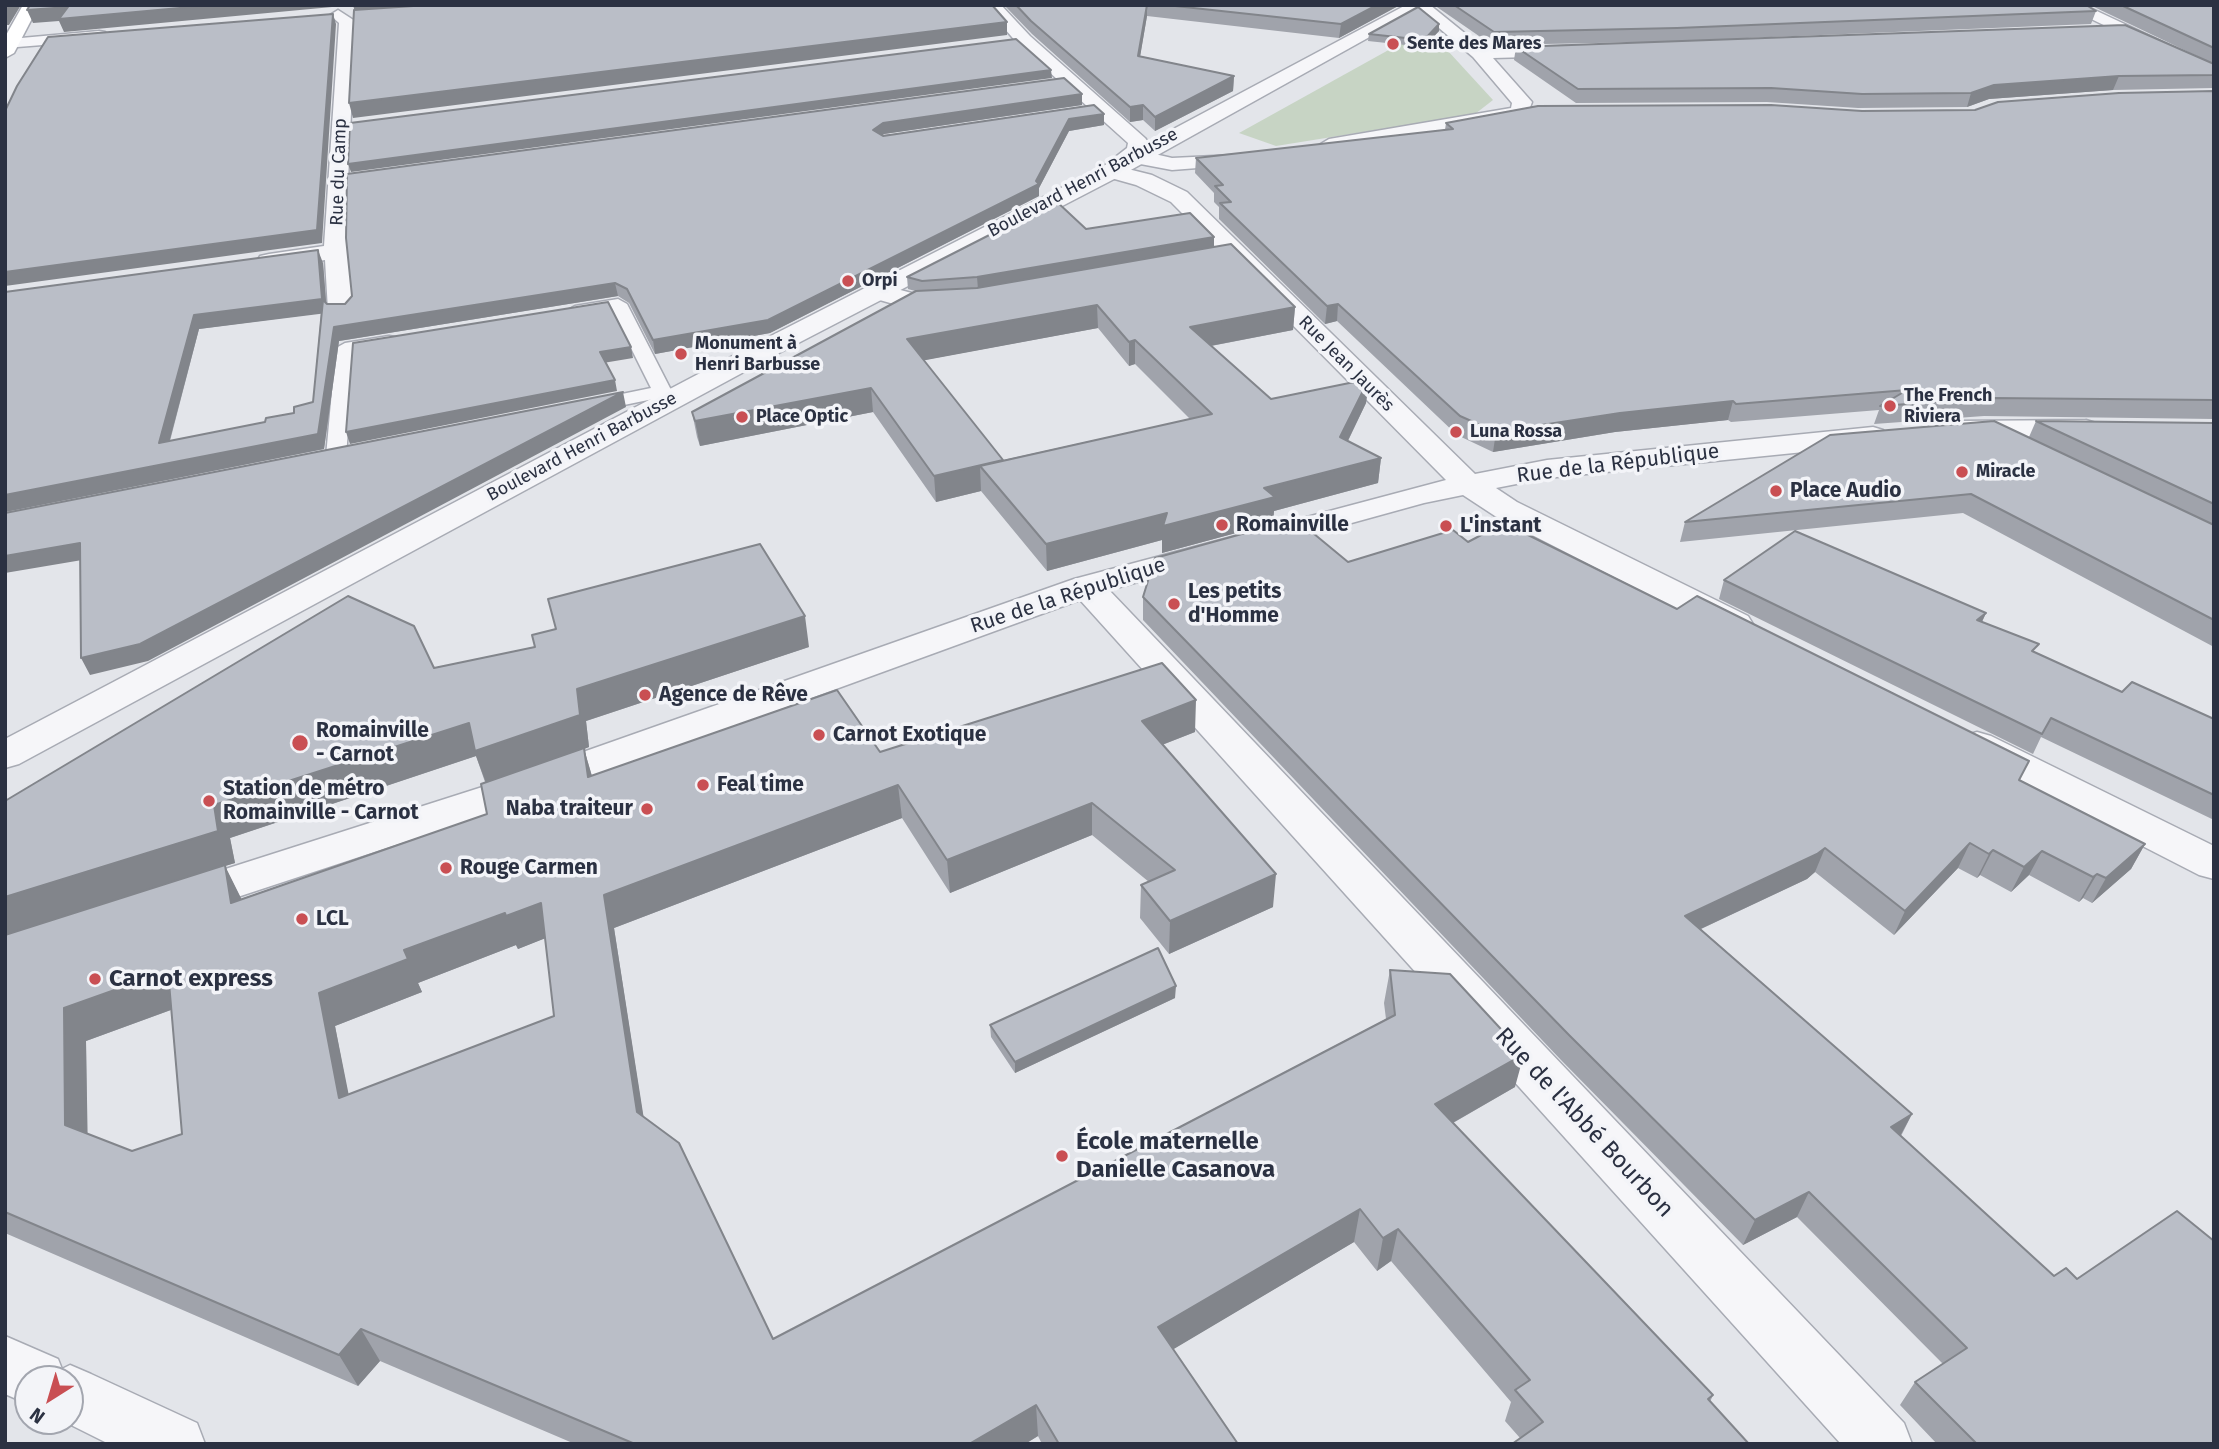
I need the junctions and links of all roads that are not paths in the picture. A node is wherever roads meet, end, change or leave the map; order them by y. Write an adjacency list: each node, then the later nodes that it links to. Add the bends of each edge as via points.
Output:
1 (31, 5): 9 (main road)
2 (992, 5): 18 (street, via 1018,41 1093,110 1138,142 1137,150)
3 (1420, 5): 11 (street); 17 (street, Boulevard Henri Barbusse)
4 (2070, 5): 6 (street)
5 (341, 15): 19 (street, Rue du Camp, via 347,21 347,125)
6 (2122, 30): 7 (street); 12 (street)
7 (2091, 32)
8 (113, 35): 9 (street)
9 (8, 48)
10 (1591, 51): 11 (street)
11 (1479, 53): 13 (street, via 1522,102)
12 (2214, 73)
13 (1520, 111): 14 (street); 15 (street)
14 (1546, 112)
15 (1309, 149)
16 (1268, 155): 17 (street)
17 (1137, 167): 18 (street, Rue Jean Jaurès); 20 (street, Rue Jean Jaurès, via 1179,197)
18 (1112, 171): 23 (street, Boulevard Henri Barbusse)
19 (336, 251): 22 (street, Rue du Camp); 25 (street)
20 (1236, 255): 21 (street); 38 (street, Rue Jean Jaurès)
21 (1208, 259)
22 (242, 265)
23 (878, 292): 24 (street, via 922,304); 28 (street, Boulevard Henri Barbusse)
24 (978, 300)
25 (341, 310)
26 (550, 315): 28 (lane, via 618,304)
27 (414, 337): 36 (lane, via 345,348)
28 (667, 396): 29 (lane); 42 (street, Boulevard Henri Barbusse)
29 (567, 410)
30 (1984, 428): 31 (street); 32 (street); 35 (lane)
31 (2119, 430)
32 (1936, 431)
33 (1895, 434): 38 (street, Rue de la République, via 1547,469)
34 (363, 451): 36 (lane)
35 (2033, 453)
36 (336, 456): 37 (lane)
37 (309, 462)
38 (1468, 484): 39 (street, Rue de la République); 40 (street, Rue Jean Jaurès, via 1506,509)
39 (1086, 586): 44 (street, Rue de la République, via 512,792); 47 (street, Rue de l'Abbé Bourbon)
40 (1767, 640)
41 (1941, 727): 43 (street)
42 (5, 755)
43 (2214, 864)
44 (148, 910)
45 (84, 1401): 46 (street)
46 (174, 1444)
47 (1882, 1444)

